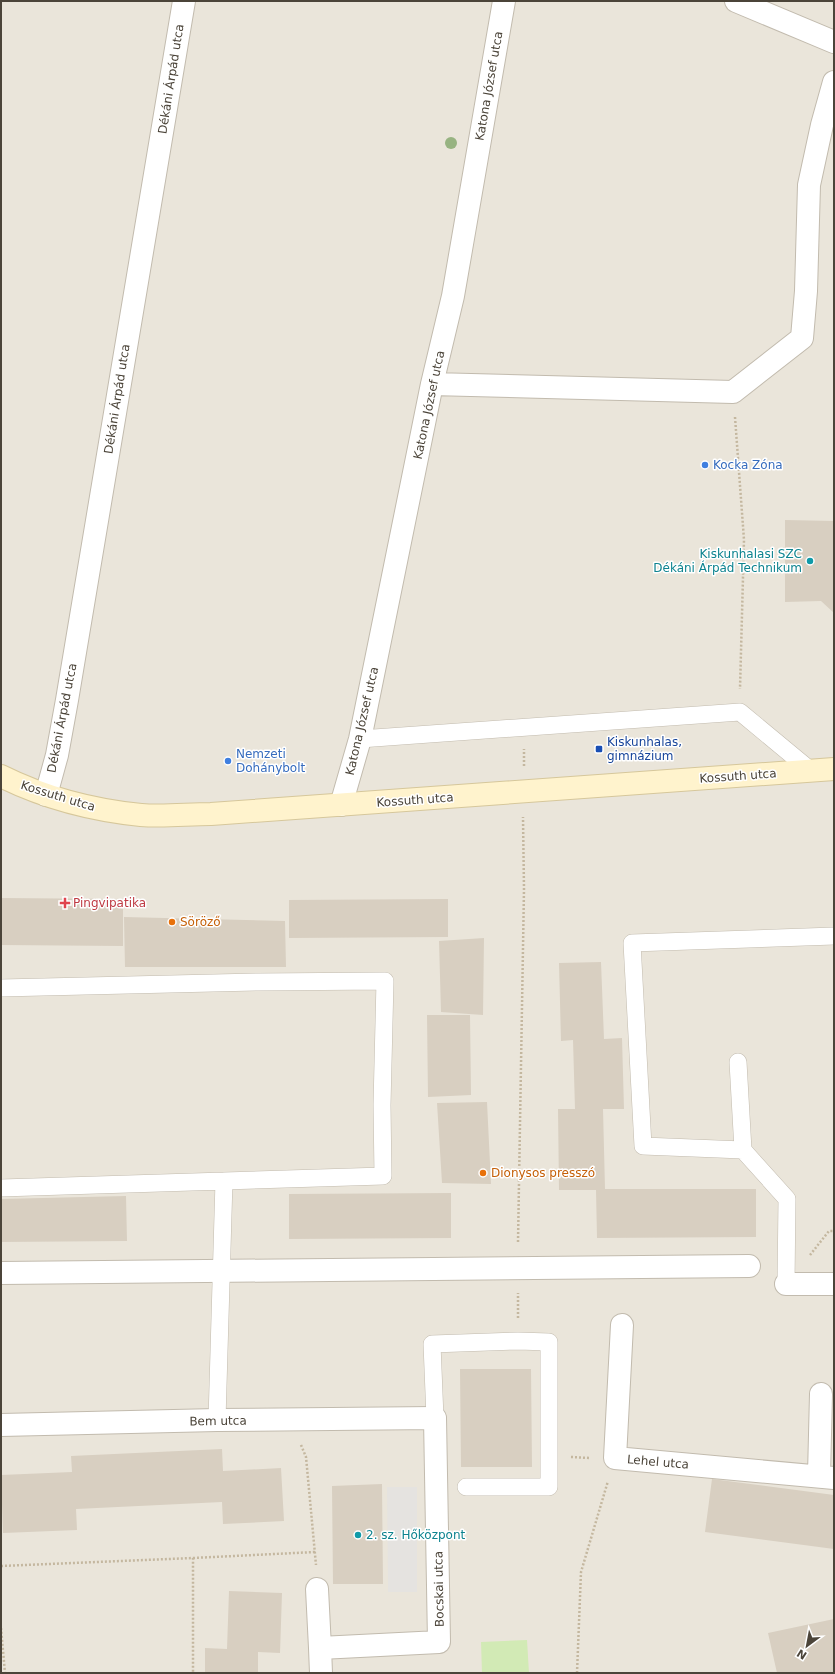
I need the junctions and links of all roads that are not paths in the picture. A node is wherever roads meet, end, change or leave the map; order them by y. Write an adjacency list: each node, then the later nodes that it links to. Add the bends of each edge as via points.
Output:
1 (184, 1): 11 (street, Dékáni Árpád utca, via 67,700)
2 (504, 1): 6 (street, Katona József utca, via 453,296)
3 (736, 1): 4 (street)
4 (834, 42)
5 (834, 82): 6 (street, via 809,186 802,338 733,392)
6 (432, 384): 7 (street, Katona József utca)
7 (360, 739): 9 (lane, via 740,712); 12 (street, Katona József utca)
8 (834, 769): 9 (main road, Kossuth utca)
9 (810, 770): 12 (main road, Kossuth utca)
10 (1, 776): 11 (main road, Kossuth utca)
11 (46, 795): 12 (main road, Kossuth utca, via 84,806 143,815 212,814)
12 (341, 805)
13 (834, 936): 16 (lane, via 632,944 643,1146)
14 (1, 988): 17 (lane, via 385,981 383,1176)
15 (738, 1062): 16 (lane)
16 (743, 1150): 21 (lane, via 787,1199)
17 (224, 1182): 18 (lane); 26 (lane)
18 (1, 1188)
19 (749, 1266): 20 (street)
20 (1, 1273)
21 (786, 1284): 22 (street)
22 (834, 1284)
23 (622, 1325): 28 (street, Lehel utca, via 615,1458)
24 (821, 1394): 28 (street)
25 (435, 1418): 26 (street, Bem utca); 29 (lane, via 432,1344 549,1342 549,1487); 31 (street, Bocskai utca, via 439,1642)
26 (216, 1420): 27 (street, Bem utca)
27 (1, 1425)
28 (827, 1476)
29 (466, 1487)
30 (317, 1589): 31 (street)
31 (320, 1648): 32 (street)
32 (321, 1673)

